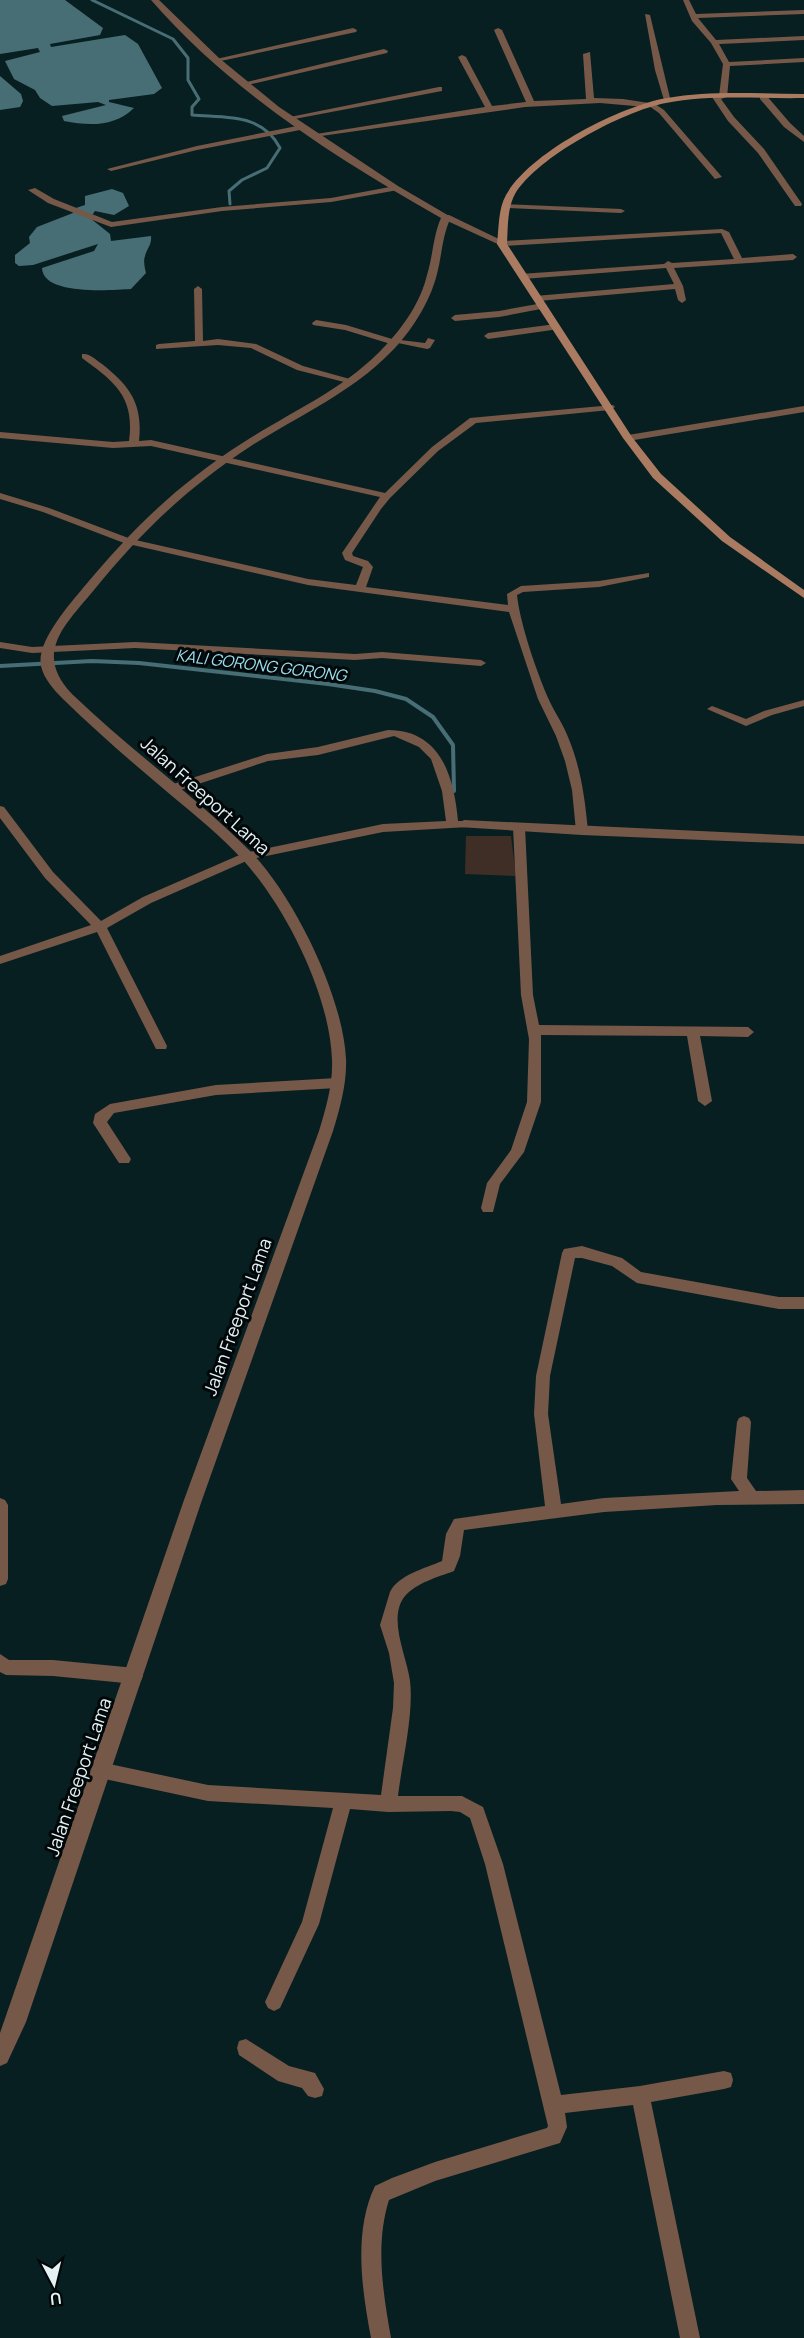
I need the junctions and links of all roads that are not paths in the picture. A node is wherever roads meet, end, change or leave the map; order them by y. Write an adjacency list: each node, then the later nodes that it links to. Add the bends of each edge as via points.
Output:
1 (154, 0): 13 (street)
2 (686, 0): 5 (street)
3 (804, 12): 5 (street)
4 (647, 15): 22 (street)
5 (693, 16): 9 (street)
6 (353, 30): 13 (street)
7 (498, 30): 23 (street)
8 (804, 38): 9 (street)
9 (714, 42): 15 (street)
10 (384, 51): 16 (street)
11 (587, 54): 21 (street)
12 (462, 57): 25 (street)
13 (216, 60): 16 (street)
14 (804, 60): 15 (street)
15 (727, 64): 20 (street)
16 (247, 83): 26 (street)
17 (439, 89): 26 (street)
18 (804, 96): 19 (main road)
19 (764, 97): 20 (main road); 29 (street)
20 (720, 98): 22 (main road); 34 (street, via 731,119 761,151)
21 (590, 100): 23 (street); 24 (street)
22 (668, 100): 24 (main road)
23 (531, 104): 25 (street)
24 (649, 104): 31 (street, via 663,111); 35 (main road, via 557,149 519,182)
25 (489, 108): 28 (street)
26 (289, 117): 27 (street)
27 (302, 127): 28 (street); 30 (street)
28 (314, 135): 32 (street)
29 (804, 140)
30 (111, 169)
31 (718, 177)
32 (396, 188): 33 (street, via 331,200 222,209 116,225 96,221); 37 (street)
33 (32, 190)
34 (798, 204)
35 (507, 206): 36 (street); 38 (main road)
36 (621, 211)
37 (446, 217): 38 (street); 52 (street, via 432,277)
38 (502, 244): 40 (street, via 719,231 726,232); 42 (main road)
39 (793, 257): 40 (street)
40 (738, 259): 41 (street)
41 (668, 264): 42 (street); 43 (street)
42 (523, 276): 46 (main road)
43 (679, 286): 45 (street); 46 (street)
44 (198, 289): 53 (street)
45 (682, 300)
46 (540, 302): 47 (street); 49 (main road)
47 (455, 318)
48 (316, 323): 52 (street)
49 (556, 327): 50 (street); 57 (main road)
50 (488, 336)
51 (430, 340): 52 (street, via 427,346)
52 (395, 341): 56 (street)
53 (199, 343): 54 (street); 56 (street, via 253,346 300,368)
54 (159, 347)
55 (85, 356): 61 (street, via 126,391 136,423)
56 (352, 381): 62 (street)
57 (610, 407): 60 (main road); 64 (street, via 473,420 435,449)
58 (804, 409): 60 (street)
59 (0, 435): 61 (street, via 113,445)
60 (628, 438): 68 (main road, via 657,476 713,529)
61 (134, 443): 62 (street, via 151,443)
62 (224, 460): 64 (street); 65 (street, via 162,507)
63 (0, 496): 65 (street)
64 (387, 496): 67 (street, via 347,554 368,567)
65 (128, 541): 67 (street, via 308,582); 71 (street, via 76,604)
66 (645, 574): 69 (street, via 589,586 515,591)
67 (360, 589): 69 (street)
68 (804, 595)
69 (513, 609): 79 (street, via 543,699 571,761)
70 (0, 645): 71 (street)
71 (47, 652): 72 (street, via 135,645); 75 (street, Jalan Freeport Lama, via 49,673 61,690)
72 (481, 663)
73 (804, 704): 74 (street, via 768,712 746,723)
74 (712, 710)
75 (171, 789): 77 (street, via 267,758 399,733 438,759); 81 (street, Jalan Freeport Lama)
76 (0, 810): 82 (street, via 49,874)
77 (457, 824): 78 (street); 81 (street, via 383,828)
78 (519, 827): 79 (street); 84 (street, via 527,994)
79 (582, 831): 80 (street)
80 (804, 840)
81 (248, 856): 82 (street, via 147,900); 88 (street, Jalan Freeport Lama, via 278,895 320,984 336,1034)
82 (100, 927): 83 (street); 87 (street)
83 (0, 960)
84 (534, 1030): 85 (street); 91 (street, via 535,1083 530,1119 517,1152 494,1183)
85 (693, 1032): 86 (street); 89 (street)
86 (748, 1032)
87 (161, 1046)
88 (337, 1083): 90 (street, via 216,1090 110,1109 100,1123); 100 (street, Jalan Freeport Lama, via 326,1131 193,1500)
89 (705, 1101)
90 (124, 1159)
91 (488, 1208)
92 (804, 1303): 97 (street, via 779,1303 637,1277 617,1262 582,1252 569,1253 543,1376 541,1414)
93 (744, 1422): 95 (street, via 739,1479)
94 (804, 1497): 95 (street)
95 (752, 1498): 97 (street, via 604,1505)
96 (0, 1505): 98 (street)
97 (554, 1512): 103 (street, via 459,1524 454,1531 448,1566 418,1578 398,1592 388,1625 402,1683 401,1708)
98 (0, 1579)
99 (0, 1662): 100 (street, via 6,1668)
100 (135, 1676): 101 (street, Jalan Freeport Lama)
101 (100, 1770): 102 (street, via 208,1793); 106 (street, Jalan Freeport Lama, via 24,2001)
102 (343, 1802): 103 (street); 104 (street, via 310,1924)
103 (388, 1804): 110 (street, via 462,1804 477,1813 494,1864)
104 (274, 2002)
105 (246, 2048): 108 (street, via 285,2074 308,2080)
106 (0, 2056)
107 (724, 2080): 109 (street)
108 (315, 2089)
109 (640, 2094): 110 (street); 112 (street)
110 (554, 2105): 111 (street, via 558,2127 553,2136 382,2192 374,2213 372,2285)
111 (381, 2338)
112 (690, 2338)

